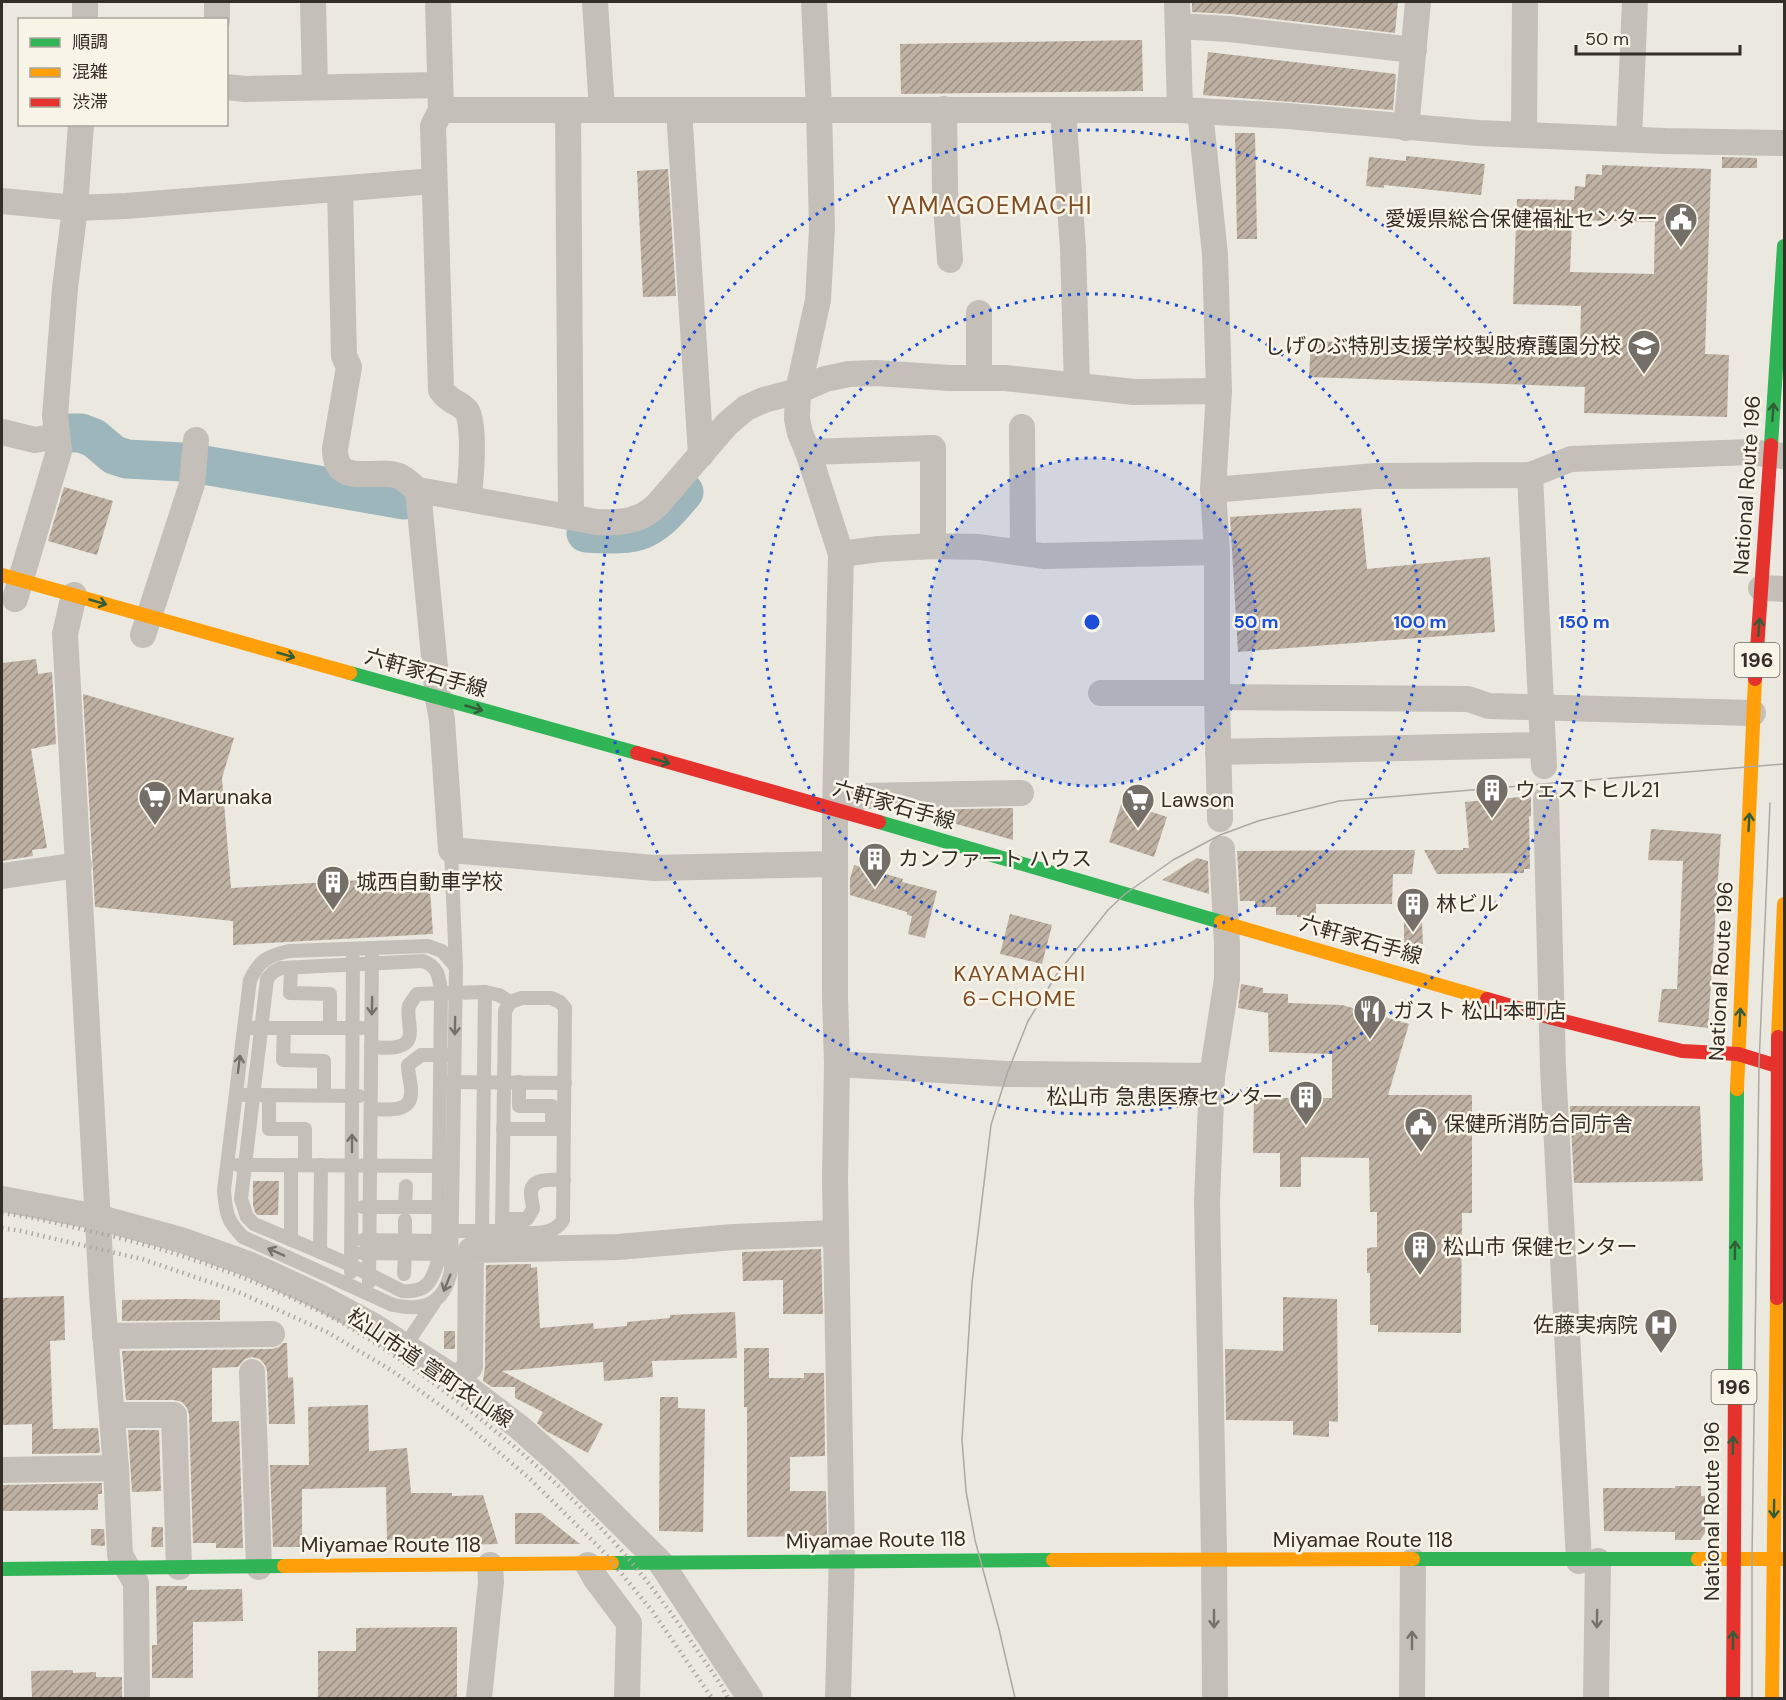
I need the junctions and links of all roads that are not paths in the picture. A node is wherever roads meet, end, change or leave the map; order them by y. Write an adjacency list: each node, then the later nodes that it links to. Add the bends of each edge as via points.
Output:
1 (85, 2): 11 (street)
2 (217, 2): 12 (street)
3 (313, 2): 14 (street)
4 (438, 2): 16 (street)
5 (595, 2): 20 (street)
6 (814, 2): 17 (street)
7 (1418, 2): 13 (street)
8 (1525, 2): 26 (street)
9 (1635, 2): 27 (street)
10 (1177, 14): 13 (street, via 1229,28); 23 (street)
11 (85, 18)
12 (217, 18)
13 (1414, 50): 25 (street)
14 (315, 86): 15 (street); 16 (street)
15 (228, 87)
16 (440, 98): 19 (street); 29 (street, via 433,126)
17 (819, 109): 18 (street); 21 (street); 38 (street, via 822,228 818,300)
18 (944, 109): 22 (street); 34 (street)
19 (568, 110): 20 (street); 51 (street)
20 (602, 110): 21 (street)
21 (679, 110): 45 (street)
22 (1064, 110): 23 (street); 37 (street, via 1074,248)
23 (1190, 111): 25 (street); 39 (street, via 1215,254)
24 (81, 126): 32 (street)
25 (1406, 128): 26 (street)
26 (1524, 135): 27 (street)
27 (1629, 139): 28 (street)
28 (1785, 143)
29 (434, 181): 30 (street); 50 (street, via 441,390 447,399 466,409 471,418 472,478)
30 (340, 189): 32 (street); 48 (street, via 344,356 349,367 335,462 355,474 398,476)
31 (2, 201): 32 (street)
32 (75, 208): 42 (street, via 56,393)
33 (1785, 246): 46 (main road, National Route 196 / 196, one-way to 33)
34 (950, 260)
35 (979, 313): 36 (street)
36 (979, 378): 37 (street); 38 (street, via 849,374)
37 (1077, 386): 39 (street, via 1134,392)
38 (798, 391): 44 (street, via 797,419); 45 (street, via 746,408)
39 (1219, 391): 49 (street)
40 (1022, 427): 54 (street)
41 (2, 432): 42 (street, via 35,440)
42 (57, 436): 57 (street, via 59,451)
43 (196, 440): 59 (street, via 192,484)
44 (808, 452): 52 (street, via 933,448); 55 (street)
45 (701, 454): 51 (street, via 648,514 618,523)
46 (1777, 455): 47 (street, via 1749,452 1571,459); 56 (main road, National Route 196 / 196)
47 (1530, 475): 49 (street, via 1376,476); 62 (street)
48 (418, 490): 50 (street); 64 (street)
49 (1213, 490): 53 (street)
50 (468, 498): 51 (street)
51 (571, 517)
52 (933, 546): 54 (street); 55 (street)
53 (1217, 552): 54 (street, via 1043,556); 61 (street)
54 (1023, 553)
55 (841, 554): 69 (street)
56 (1773, 589): 63 (main road, National Route 196 / 196, one-way to 56)
57 (13, 590): 58 (main road, 六軒家石手線)
58 (70, 609): 59 (main road, 六軒家石手線, one-way to 59); 72 (street, via 65,634)
59 (145, 631): 64 (main road, 六軒家石手線, one-way to 64)
60 (1101, 693): 61 (street)
61 (1217, 695): 62 (street, via 1468,699 1489,706); 65 (street)
62 (1540, 708): 63 (street); 65 (street, via 1543,756)
63 (1753, 713): 95 (main road, National Route 196 / 196, one-way to 63)
64 (441, 715): 69 (main road, 六軒家石手線, one-way to 69); 71 (street)
65 (1218, 752): 68 (street)
66 (1021, 793): 69 (street, via 862,796)
67 (1546, 799): 93 (street)
68 (1220, 819)
69 (835, 827): 73 (street); 76 (main road, 六軒家石手線)
70 (1222, 849): 76 (street)
71 (451, 850): 73 (street, via 654,868); 81 (lane)
72 (79, 864): 74 (street); 132 (street)
73 (835, 864): 98 (street)
74 (2, 876)
75 (1785, 904): 99 (main road, 196)
76 (1227, 939): 93 (main road, 六軒家石手線); 101 (street, via 1227,979)
77 (353, 948): 78 (lane); 80 (lane); 87 (lane, via 289,951 271,955 257,965 250,980)
78 (372, 948): 79 (lane); 81 (lane, via 428,946 442,951)
79 (372, 965): 80 (lane); 83 (lane, via 423,961 432,964 439,973); 92 (lane, one-way to 92)
80 (353, 966): 82 (lane); 91 (lane)
81 (456, 967): 84 (lane)
82 (291, 968): 88 (lane, via 281,968 267,979); 90 (lane, via 290,993 330,994)
83 (441, 992): 84 (lane); 94 (lane, via 417,994 413,999 409,1008 410,1038 405,1044); 96 (lane)
84 (456, 992): 85 (lane); 97 (lane, one-way to 97)
85 (485, 992): 86 (lane); 104 (lane)
86 (510, 1002): 105 (lane, via 505,1011); 107 (lane, via 551,998 565,1008)
87 (244, 1028): 88 (lane); 108 (lane, one-way to 87)
88 (261, 1028): 89 (lane); 109 (lane)
89 (284, 1028): 90 (lane); 111 (lane, via 284,1060 324,1061)
90 (330, 1028): 91 (lane)
91 (353, 1028): 92 (lane); 112 (lane)
92 (371, 1028): 94 (lane)
93 (1553, 1033): 95 (main road, 六軒家石手線, via 1682,1051); 162 (street)
94 (371, 1047): 113 (lane)
95 (1738, 1054): 99 (main road, 六軒家石手線); 100 (main road, National Route 196 / 196)
96 (440, 1055): 97 (lane); 102 (lane); 113 (lane, via 421,1055 408,1065 411,1093 406,1105 399,1109)
97 (455, 1055): 103 (lane)
98 (837, 1064): 101 (street, via 1007,1074); 135 (street)
99 (1781, 1066): 100 (main road); 152 (main road, 196)
100 (1732, 1075): 151 (main road, National Route 196 / 196, one-way to 100)
101 (1212, 1076): 160 (street, via 1207,1202)
102 (439, 1082): 103 (lane); 122 (lane)
103 (454, 1082): 104 (lane); 123 (lane)
104 (484, 1082): 105 (lane); 134 (lane)
105 (504, 1082): 106 (lane); 114 (lane)
106 (519, 1082): 107 (lane); 115 (lane, via 519,1106 552,1106)
107 (565, 1083): 115 (lane)
108 (236, 1095): 109 (lane); 116 (lane)
109 (252, 1095): 110 (lane); 117 (lane)
110 (269, 1095): 111 (lane); 118 (lane, via 269,1129 305,1129)
111 (324, 1095): 112 (lane)
112 (352, 1096): 113 (lane); 120 (lane, one-way to 112)
113 (371, 1102): 121 (lane)
114 (503, 1129): 115 (lane); 133 (lane)
115 (558, 1130): 124 (lane)
116 (227, 1165): 117 (lane); 144 (lane, one-way to 116, via 243,1237 231,1226 224,1190)
117 (245, 1165): 118 (lane); 136 (lane, via 241,1199 247,1217)
118 (298, 1165): 119 (lane); 136 (lane)
119 (321, 1165): 120 (lane); 140 (lane)
120 (352, 1166): 121 (lane); 127 (lane)
121 (370, 1166): 122 (lane); 128 (lane)
122 (438, 1166): 123 (lane); 129 (lane)
123 (453, 1166): 130 (lane)
124 (564, 1180): 133 (lane, via 535,1184 531,1196 533,1209 527,1219); 133 (lane, via 563,1220 559,1228 551,1232)
125 (406, 1186): 131 (lane)
126 (2, 1199): 132 (street, 松山市道 萱町衣山線)
127 (351, 1207): 128 (lane); 141 (lane)
128 (370, 1207): 131 (lane); 138 (lane)
129 (438, 1207): 130 (lane); 131 (lane); 137 (lane)
130 (452, 1207): 137 (lane)
131 (405, 1214): 139 (lane)
132 (97, 1217): 148 (street); 149 (street, 松山市道 萱町衣山線, via 181,1240 251,1265 316,1294)
133 (502, 1225): 134 (lane)
134 (482, 1231): 137 (lane)
135 (836, 1233): 153 (street, via 471,1250 470,1367); 159 (street)
136 (291, 1240): 140 (lane)
137 (445, 1242): 139 (lane); 143 (lane, via 434,1274 428,1285 419,1290 402,1291); 146 (lane, one-way to 146, via 451,1271 448,1287)
138 (370, 1247): 139 (lane); 141 (lane); 143 (lane)
139 (405, 1247): 142 (lane)
140 (320, 1252): 141 (lane)
141 (351, 1253): 143 (lane); 144 (lane)
142 (405, 1274)
143 (369, 1275): 145 (lane)
144 (351, 1286): 145 (lane)
145 (369, 1294): 146 (lane, via 409,1308 422,1308)
146 (435, 1301): 149 (lane)
147 (272, 1334): 148 (street)
148 (105, 1336): 154 (street)
149 (405, 1347): 153 (street, 松山市道 萱町衣山線)
150 (252, 1372): 167 (street)
151 (1734, 1374): 152 (street); 157 (main road, National Route 196 / 196, one-way to 151)
152 (1781, 1374): 158 (main road, 196, one-way to 158)
153 (456, 1379): 163 (street, 松山市道 萱町衣山線, via 557,1461)
154 (112, 1415): 155 (street); 166 (street, via 174,1415)
155 (116, 1467): 156 (street); 168 (street, via 120,1555)
156 (2, 1470)
157 (1732, 1559): 158 (main road, Miyamae Route 118); 162 (main road, Miyamae Route 118); 178 (main road, National Route 196 / 196, one-way to 157)
158 (1779, 1559): 179 (main road, 196)
159 (842, 1561): 160 (main road, Miyamae Route 118); 163 (main road, Miyamae Route 118); 174 (street)
160 (1214, 1561): 161 (main road, Miyamae Route 118); 175 (street, one-way to 175)
161 (1413, 1561): 162 (main road, Miyamae Route 118); 176 (street, one-way to 161)
162 (1589, 1561): 177 (street, one-way to 177)
163 (661, 1563): 164 (main road, Miyamae Route 118); 173 (street, 松山市道 萱町衣山線)
164 (588, 1564): 165 (main road, Miyamae Route 118); 172 (street, via 629,1623)
165 (490, 1565): 167 (main road, Miyamae Route 118); 171 (street)
166 (179, 1567): 167 (main road, Miyamae Route 118); 168 (main road, Miyamae Route 118)
167 (259, 1567)
168 (128, 1568): 169 (main road, Miyamae Route 118); 170 (street, via 135,1583)
169 (2, 1569)
170 (137, 1698)
171 (479, 1698)
172 (627, 1698)
173 (750, 1698)
174 (838, 1698)
175 (1215, 1698)
176 (1412, 1698)
177 (1596, 1698)
178 (1733, 1698)
179 (1772, 1698)

